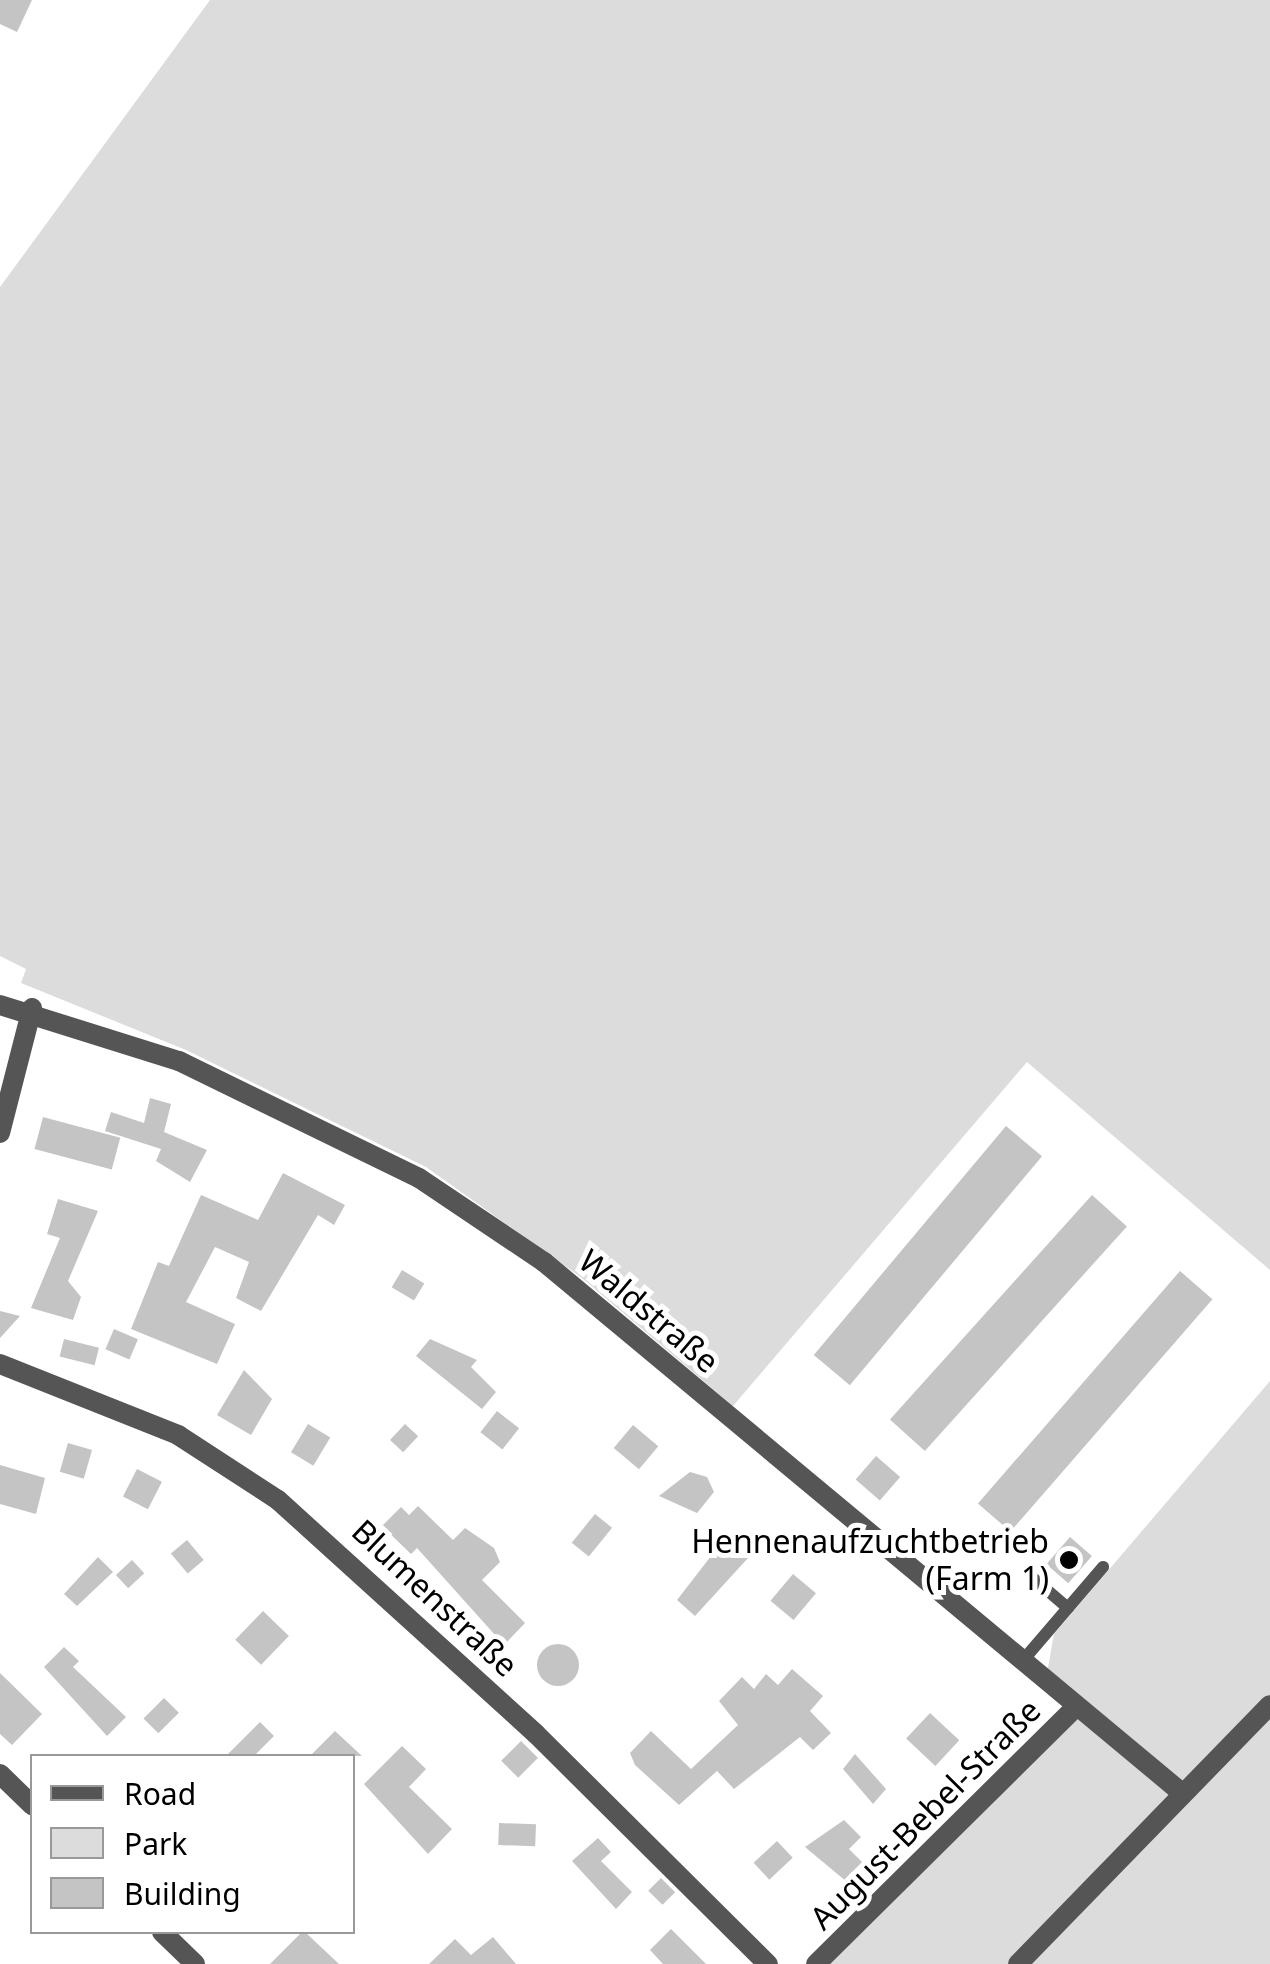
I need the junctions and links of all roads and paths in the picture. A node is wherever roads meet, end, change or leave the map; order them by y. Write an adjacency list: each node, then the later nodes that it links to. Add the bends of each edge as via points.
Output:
1 (0, 1005): 2 (street, Waldstraße)
2 (32, 1008): 3 (street); 8 (street, Waldstraße, via 180,1061 419,1178 544,1262)
3 (0, 1133)
4 (0, 1364): 16 (street, Blumenstraße, via 178,1436 278,1500 536,1734)
5 (1103, 1567): 7 (lane)
6 (1033, 1578): 7 (lane)
7 (1068, 1608): 8 (lane)
8 (1025, 1658): 10 (street, Waldstraße)
9 (1270, 1705): 12 (street)
10 (1076, 1706): 12 (street, Waldstraße); 17 (street, August-Bebel-Straße)
11 (0, 1774): 13 (street)
12 (1182, 1793): 18 (street)
13 (30, 1803)
14 (164, 1934): 15 (street)
15 (196, 1964)
16 (768, 1964)
17 (816, 1964)
18 (1018, 1964)

